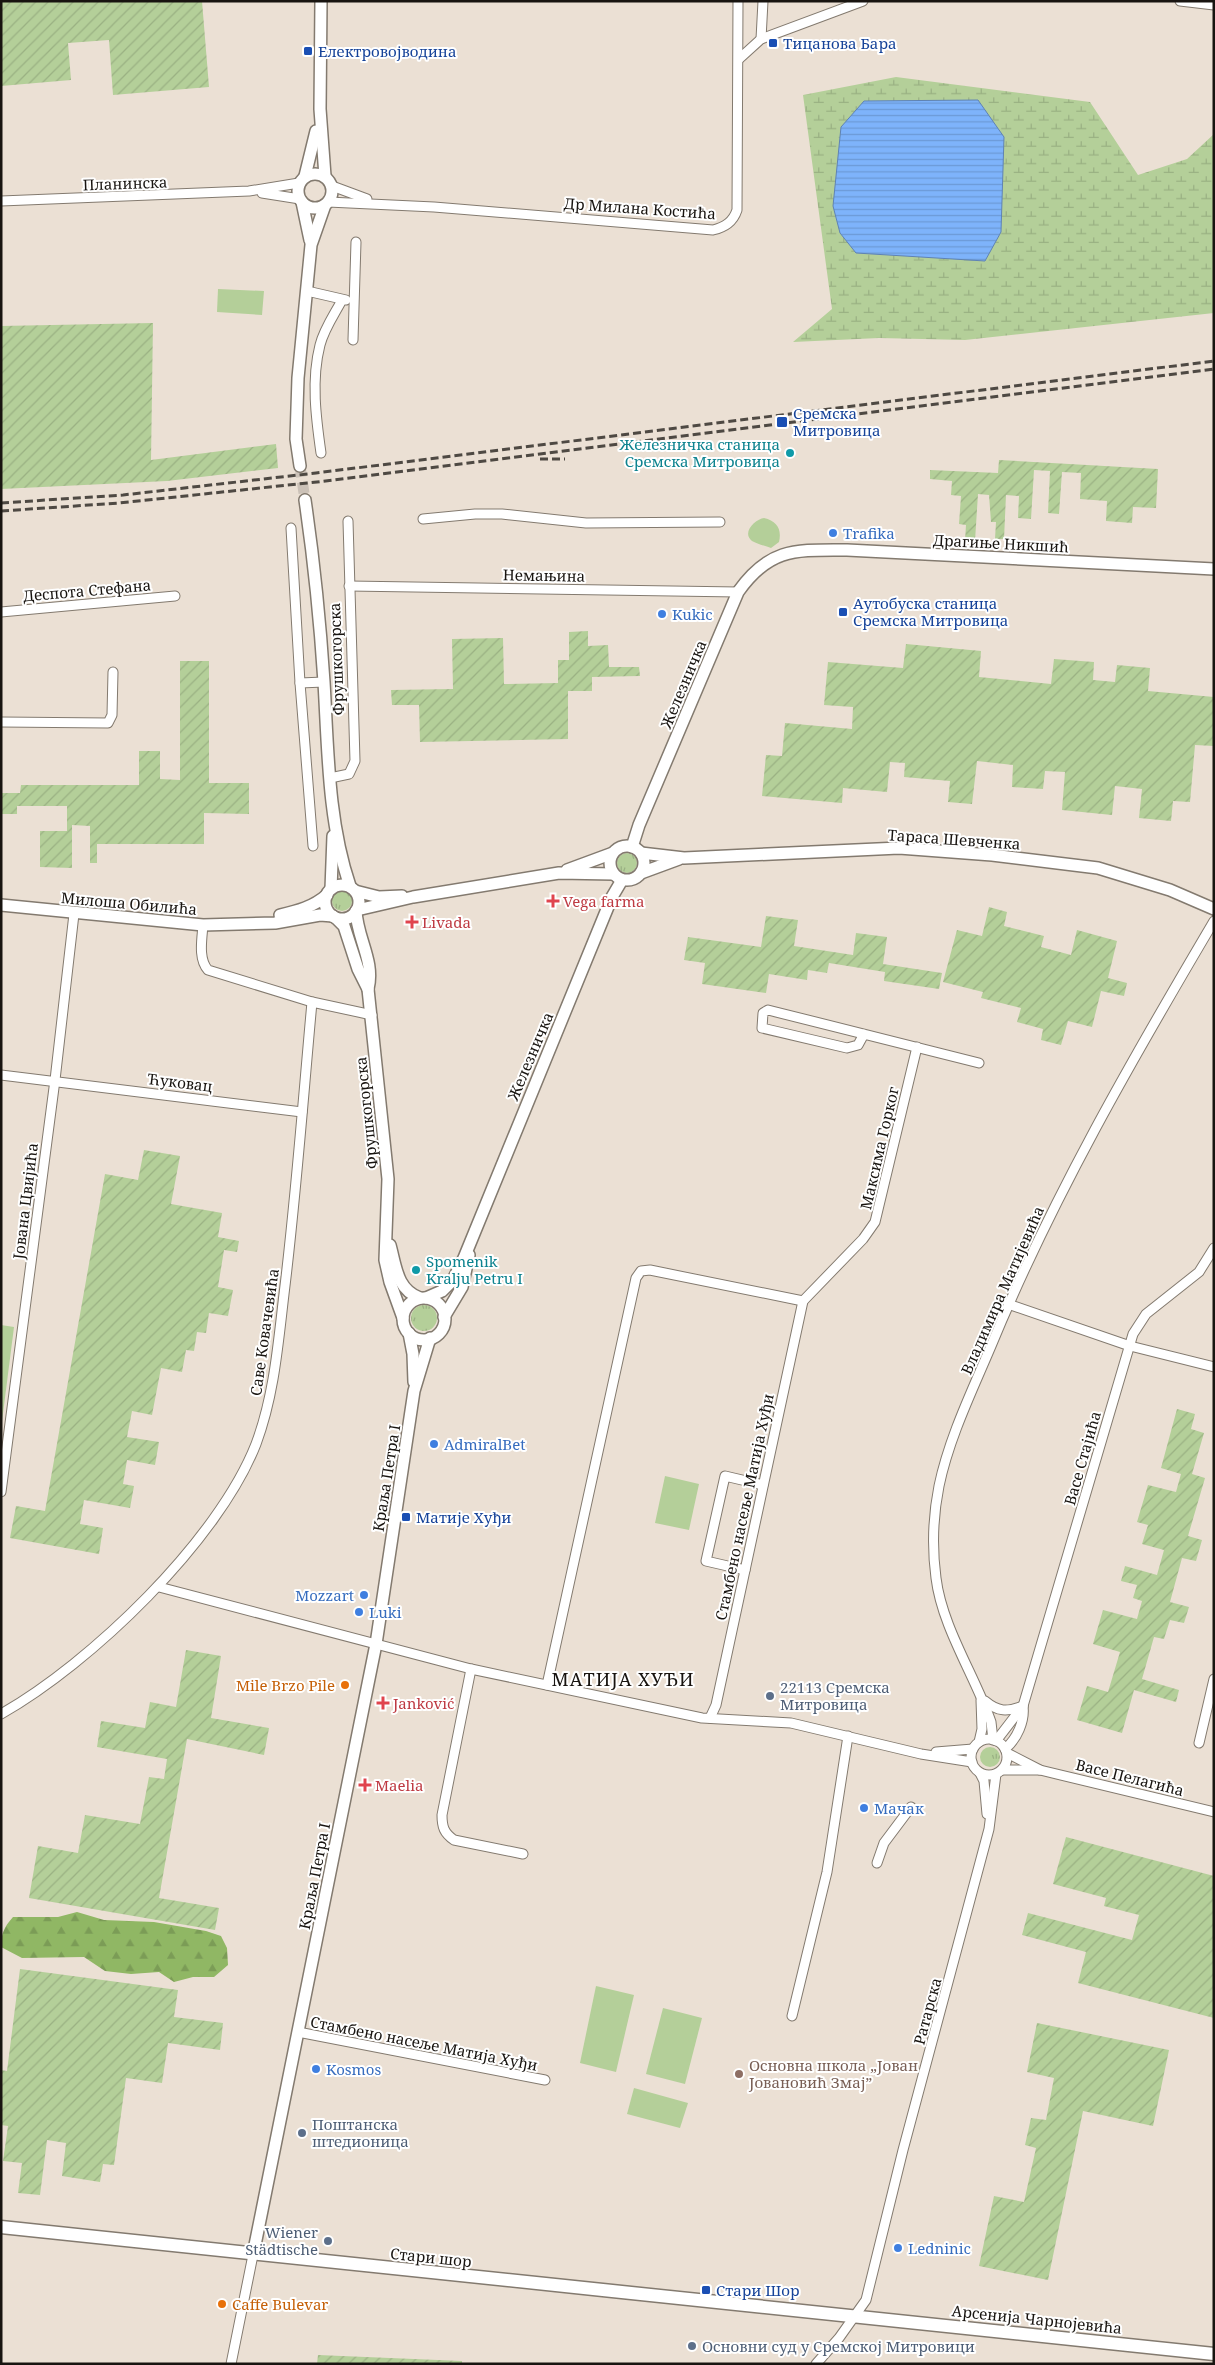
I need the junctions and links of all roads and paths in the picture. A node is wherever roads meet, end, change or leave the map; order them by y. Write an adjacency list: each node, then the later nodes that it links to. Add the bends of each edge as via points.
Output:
1 (321, 1): 9 (street)
2 (738, 1): 8 (street, Др Милана Костића)
3 (763, 1): 7 (street)
4 (863, 1): 7 (street)
5 (1180, 1): 6 (street)
6 (1214, 5)
7 (761, 39): 8 (street)
8 (739, 59): 17 (street, Др Милана Костића, via 737,210 734,218 722,228 713,230)
9 (320, 109): 10 (street); 11 (street)
10 (325, 176): 11 (street, via 313,173); 12 (street)
11 (302, 180): 13 (street, Планинска); 14 (street, via 298,191)
12 (332, 186): 16 (street); 17 (street, Др Милана Костића)
13 (249, 191): 14 (street, Планинска); 15 (street, Планинска)
14 (301, 201): 16 (street, via 313,208); 19 (street)
15 (1, 202)
16 (327, 203): 17 (street, Др Милана Костића); 19 (street)
17 (384, 204)
18 (356, 242): 22 (street)
19 (311, 245): 20 (street)
20 (307, 291): 21 (street); 25 (street, via 296,404)
21 (342, 300): 22 (street); 24 (street, via 320,346 315,413)
22 (353, 301): 23 (street)
23 (353, 340)
24 (321, 453)
25 (300, 466)
26 (305, 500): 38 (street, Фрушкогорска, via 316,572)
27 (423, 519): 29 (street, via 502,514 586,523)
28 (348, 521): 33 (street, Фрушкогорска)
29 (720, 522)
30 (291, 528): 39 (street)
31 (787, 552): 32 (street, Драгиње Никшић, via 848,550); 34 (street, Железничка, via 760,565)
32 (1214, 569)
33 (349, 586): 34 (street, Немањина); 41 (street, Фрушкогорска, via 355,761 350,774)
34 (738, 592): 44 (street, Железничка, via 639,825)
35 (175, 596): 36 (street, Деспота Стефана)
36 (1, 612)
37 (113, 672): 40 (street, via 112,715 108,723)
38 (324, 682): 39 (street, Фрушкогорска); 41 (street, Фрушкогорска)
39 (300, 683): 43 (street)
40 (1, 722)
41 (330, 778): 42 (street, Фрушкогорска)
42 (334, 809): 50 (street, Фрушкогорска, via 342,861); 51 (street, Фрушкогорска)
43 (313, 846)
44 (636, 850): 45 (street, via 621,847); 46 (street, Тараса Шевченка); 48 (street, via 644,863)
45 (613, 853): 47 (street); 49 (street, via 610,863)
46 (684, 858): 48 (street, Тараса Шевченка); 54 (street, Тараса Шевченка, via 899,848 992,855 1098,868 1170,890)
47 (559, 873): 49 (street); 52 (street)
48 (641, 874): 49 (street, via 632,880)
49 (617, 877): 71 (street, Железничка, via 612,897)
50 (353, 888): 51 (street, via 340,885); 52 (street, via 379,897); 55 (street, via 359,900)
51 (329, 892): 57 (street, via 327,908); 59 (street, Милоша Обилића, via 317,903 303,909)
52 (413, 897): 55 (street)
53 (1, 906): 56 (street, Милоша Обилића)
54 (1214, 908)
55 (357, 910): 57 (street, via 346,918); 61 (street, Фрушкогорска, via 356,922 367,952)
56 (74, 914): 60 (street, Милоша Обилића); 68 (street, Јована Цвијића)
57 (335, 917): 59 (street, Милоша Обилића, via 320,915 275,923); 61 (street, Фрушкогорска, via 344,926)
58 (1214, 921): 75 (street, Владимира Матијевића, via 1113,1097)
59 (255, 922): 60 (street, Милоша Обилића)
60 (203, 925): 62 (street, via 202,955 208,970)
61 (368, 989): 63 (street, Фрушкогорска)
62 (312, 1002): 63 (street); 69 (street, Саве Ковачевића)
63 (372, 1015): 70 (street, Фрушкогорска, via 388,1179)
64 (864, 1034): 64 (street, via 768,1010 761,1020 762,1028 847,1048 858,1045); 65 (street)
65 (917, 1047): 66 (street); 74 (street, Максима Горког, via 875,1222 863,1239)
66 (980, 1063)
67 (1, 1075): 68 (street, Ћуковац)
68 (55, 1080): 69 (street, Ћуковац); 84 (street, Јована Цвијића)
69 (302, 1112): 86 (street, Саве Ковачевића, via 295,1206 269,1404 255,1445 234,1486 206,1528)
70 (387, 1234): 73 (street, Фрушкогорска, via 399,1280 406,1291); 77 (street, Фрушкогорска, via 387,1271)
71 (470, 1246): 73 (street, Железничка, via 453,1280 442,1291); 76 (street, Железничка, via 462,1287)
72 (1214, 1248): 80 (street, Васе Стајића, via 1193,1278 1163,1299 1138,1323)
73 (423, 1298): 76 (street, via 440,1306); 77 (street, via 406,1307)
74 (802, 1301): 83 (street, Стамбено насеље Матија Хуђи); 90 (street, via 650,1270 640,1272 636,1278)
75 (1008, 1304): 80 (street); 91 (street, Владимира Матијевића, via 951,1447 939,1486 935,1516 936,1580 945,1614)
76 (444, 1317): 79 (street, via 442,1328)
77 (403, 1318): 78 (street)
78 (409, 1333): 79 (street, via 419,1339); 82 (street, Краља Петра I)
79 (430, 1338): 82 (street, Краља Петра I)
80 (1130, 1346): 81 (street); 92 (street, Васе Стајића)
81 (1214, 1366)
82 (414, 1391): 87 (street, Краља Петра I)
83 (763, 1485): 85 (street, Стамбено насеље Матија Хуђи); 85 (street, via 725,1476 706,1561)
84 (1, 1492)
85 (745, 1570): 94 (street, Стамбено насеље Матија Хуђи, via 716,1705)
86 (159, 1587): 87 (street); 93 (street, Саве Ковачевића, via 75,1662)
87 (376, 1644): 88 (street); 111 (street, Краља Петра I)
88 (471, 1669): 90 (street); 108 (street, via 442,1825 454,1840)
89 (1214, 1679): 97 (street)
90 (548, 1685): 94 (street)
91 (981, 1697): 92 (street, via 1001,1711); 96 (street, Владимира Матијевића, via 992,1722); 98 (street, Владимира Матијевића, via 982,1729)
92 (1023, 1706): 96 (street, Васе Стајића); 99 (street, Васе Стајића, via 1019,1729)
93 (1, 1714)
94 (710, 1718): 95 (street, via 791,1723)
95 (848, 1736): 100 (street); 110 (street, via 827,1872)
96 (995, 1740): 98 (street); 99 (street)
97 (1199, 1744)
98 (976, 1745): 100 (street); 101 (street)
99 (1006, 1751): 102 (street, Васе Пелагића); 103 (street, via 1006,1762)
100 (921, 1754): 101 (street)
101 (972, 1762): 104 (street)
102 (1040, 1770): 103 (street, Васе Пелагића); 106 (street, Васе Пелагића)
103 (999, 1772): 104 (street); 107 (street, Ратарска)
104 (980, 1773): 107 (street, Ратарска, via 984,1781)
105 (911, 1807): 109 (street, via 884,1843)
106 (1214, 1812)
107 (989, 1829): 115 (street, Ратарска, via 903,2150 875,2270 866,2300)
108 (523, 1854)
109 (877, 1863)
110 (792, 2016)
111 (298, 2032): 112 (street, Стамбено насеље Матија Хуђи); 114 (street, Краља Петра I)
112 (545, 2080)
113 (1, 2227): 114 (main road, Стари шор)
114 (253, 2255): 115 (main road, Стари шор); 117 (street, Краља Петра I)
115 (857, 2314): 116 (main road, Арсенија Чарнојевића, via 976,2330); 118 (street, Ратарска)
116 (1214, 2354)
117 (231, 2364)
118 (816, 2364)

